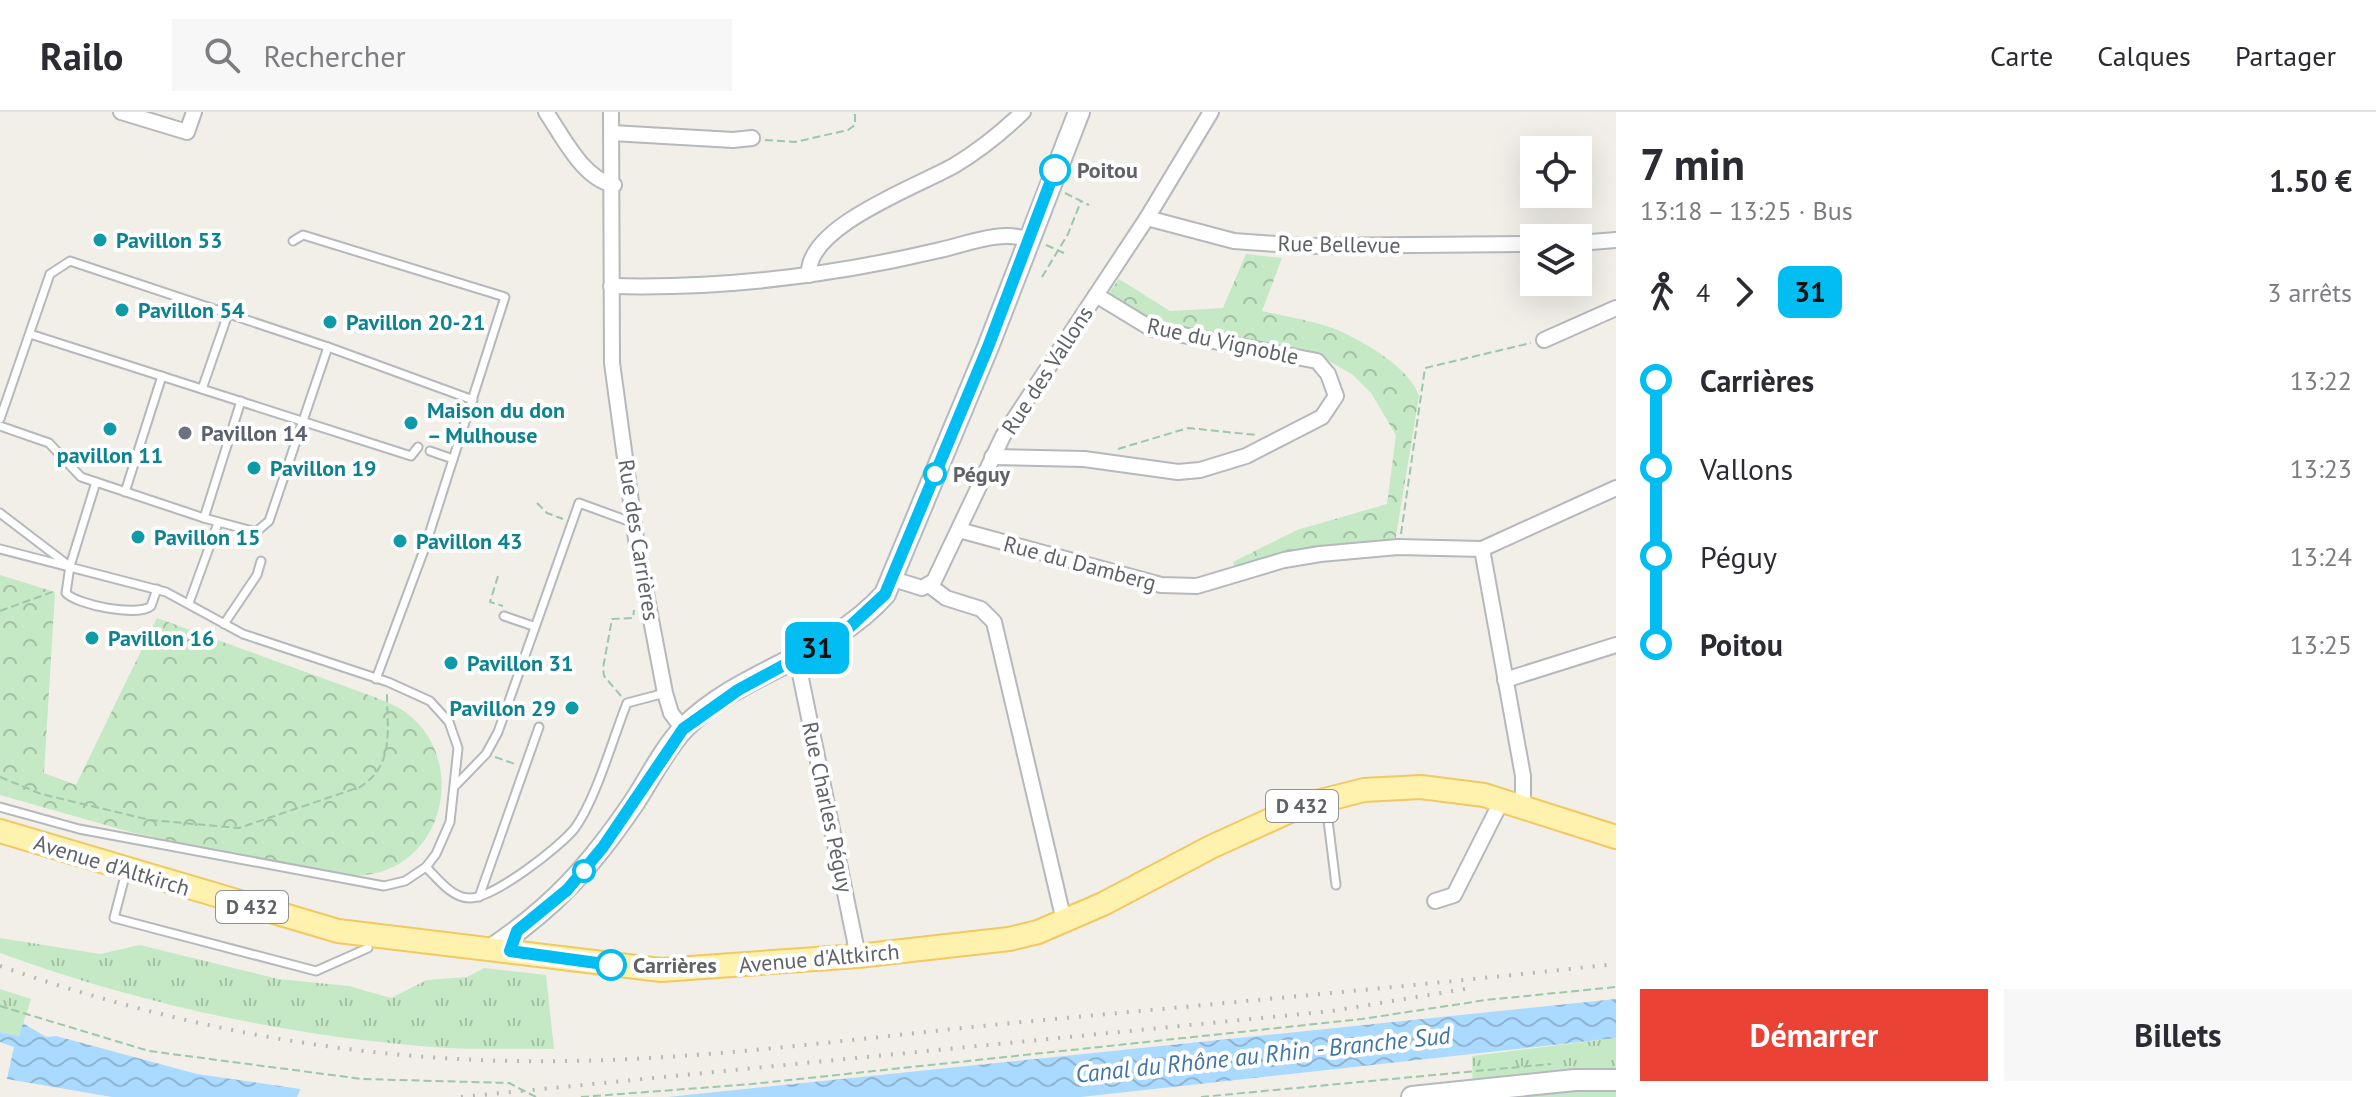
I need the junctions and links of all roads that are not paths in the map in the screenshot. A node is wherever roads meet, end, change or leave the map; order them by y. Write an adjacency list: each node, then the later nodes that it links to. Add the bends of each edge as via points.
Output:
1 (121, 112): 2 (street, via 187,132)
2 (194, 112)
3 (546, 112): 10 (street, via 573,153 601,183)
4 (611, 112): 8 (street, Rue des Carrières)
5 (1023, 112): 17 (street, via 954,166 858,214 818,251)
6 (1079, 112): 15 (street, via 1050,184)
7 (1211, 112): 11 (street, Rue des Vallons)
8 (612, 133): 9 (street); 10 (street, Rue des Carrières)
9 (752, 138)
10 (614, 185): 18 (street, Rue des Carrières)
11 (1147, 218): 16 (street, Rue Bellevue, via 1262,243); 19 (street, Rue des Vallons)
12 (1616, 240): 14 (street)
13 (293, 241): 27 (lane, via 303,235 505,297)
14 (1592, 242)
15 (1038, 243): 17 (street, via 1000,236); 48 (street)
16 (1520, 244)
17 (809, 275): 18 (street, via 688,286)
18 (611, 286): 42 (street, Rue des Carrières, via 612,363)
19 (1096, 295): 34 (street, Rue des Vallons); 34 (street, Rue du Vignoble, via 1152,329 1317,361 1336,396 1322,417 1246,456 1200,470)
20 (1616, 308): 23 (street)
21 (228, 314): 22 (lane, via 70,261 50,274); 24 (lane); 26 (lane)
22 (30, 334): 25 (lane); 29 (lane)
23 (1544, 340)
24 (328, 347): 27 (lane); 30 (lane)
25 (162, 376): 26 (lane); 38 (lane)
26 (202, 389): 28 (lane)
27 (473, 400): 35 (lane)
28 (241, 401): 30 (lane); 40 (lane)
29 (0, 419)
30 (302, 420): 32 (lane, via 411,456); 41 (lane, via 269,521 256,532)
31 (0, 426): 36 (lane, via 49,443 81,477)
32 (418, 447)
33 (430, 451): 35 (lane)
34 (992, 457): 43 (street, Rue des Vallons)
35 (453, 459): 57 (lane)
36 (96, 482): 38 (lane); 47 (lane)
37 (1616, 488): 45 (street, Rue du Damberg)
38 (125, 492): 40 (lane)
39 (0, 513): 47 (lane)
40 (204, 518): 41 (lane)
41 (218, 523): 51 (lane)
42 (634, 523): 54 (lane, via 579,503); 59 (street, Rue des Carrières)
43 (959, 530): 45 (street, Rue du Damberg, via 1161,585 1184,586 1220,582 1284,560 1398,547); 49 (street, Rue des Vallons)
44 (0, 549): 47 (lane)
45 (1482, 549): 58 (street)
46 (261, 561): 53 (lane)
47 (70, 566): 50 (lane); 50 (lane, via 65,587 75,600 134,613 151,606)
48 (893, 579): 49 (street, via 915,587); 56 (street, via 856,624)
49 (929, 585): 74 (street, via 946,598 981,609 994,622)
50 (157, 589): 51 (lane)
51 (189, 603): 53 (lane)
52 (504, 616): 54 (lane)
53 (224, 624): 57 (lane)
54 (533, 626): 62 (lane, via 498,732 487,754)
55 (1616, 645): 58 (street)
56 (797, 659): 61 (street, via 738,690); 77 (street, Rue Charles Péguy)
57 (376, 679): 62 (lane, via 430,701 449,722 458,748)
58 (1505, 680): 64 (street, via 1523,776)
59 (665, 693): 61 (street, Rue des Carrières); 71 (lane, via 627,703 574,828 515,877)
60 (539, 727): 71 (lane)
61 (683, 729): 73 (street, via 603,847)
62 (456, 785): 68 (lane, via 445,837)
63 (1326, 798): 64 (main road, Avenue d'Altkirch / D 432, via 1421,787); 70 (lane); 74 (main road, Avenue d'Altkirch / D 432, via 1211,847)
64 (1512, 804): 67 (main road, Avenue d'Altkirch / D 432); 72 (street, via 1454,895)
65 (0, 807): 68 (lane, via 79,829 366,885 396,884)
66 (0, 831): 69 (main road, Avenue d'Altkirch / D 432)
67 (1616, 837)
68 (426, 867): 71 (lane, via 454,893)
69 (127, 870): 75 (main road, Avenue d'Altkirch / D 432, via 338,931); 76 (lane, via 114,918 316,971)
70 (1336, 885)
71 (479, 897)
72 (1435, 901)
73 (541, 915): 75 (street); 78 (street, via 536,937)
74 (1064, 921): 77 (main road, Avenue d'Altkirch / D 432, via 1009,939)
75 (506, 944): 78 (main road, Avenue d'Altkirch / D 432)
76 (368, 948)
77 (858, 956): 78 (main road, Avenue d'Altkirch / D 432, via 661,970)
78 (548, 958)
79 (1616, 1080): 80 (street)
80 (1412, 1097)

